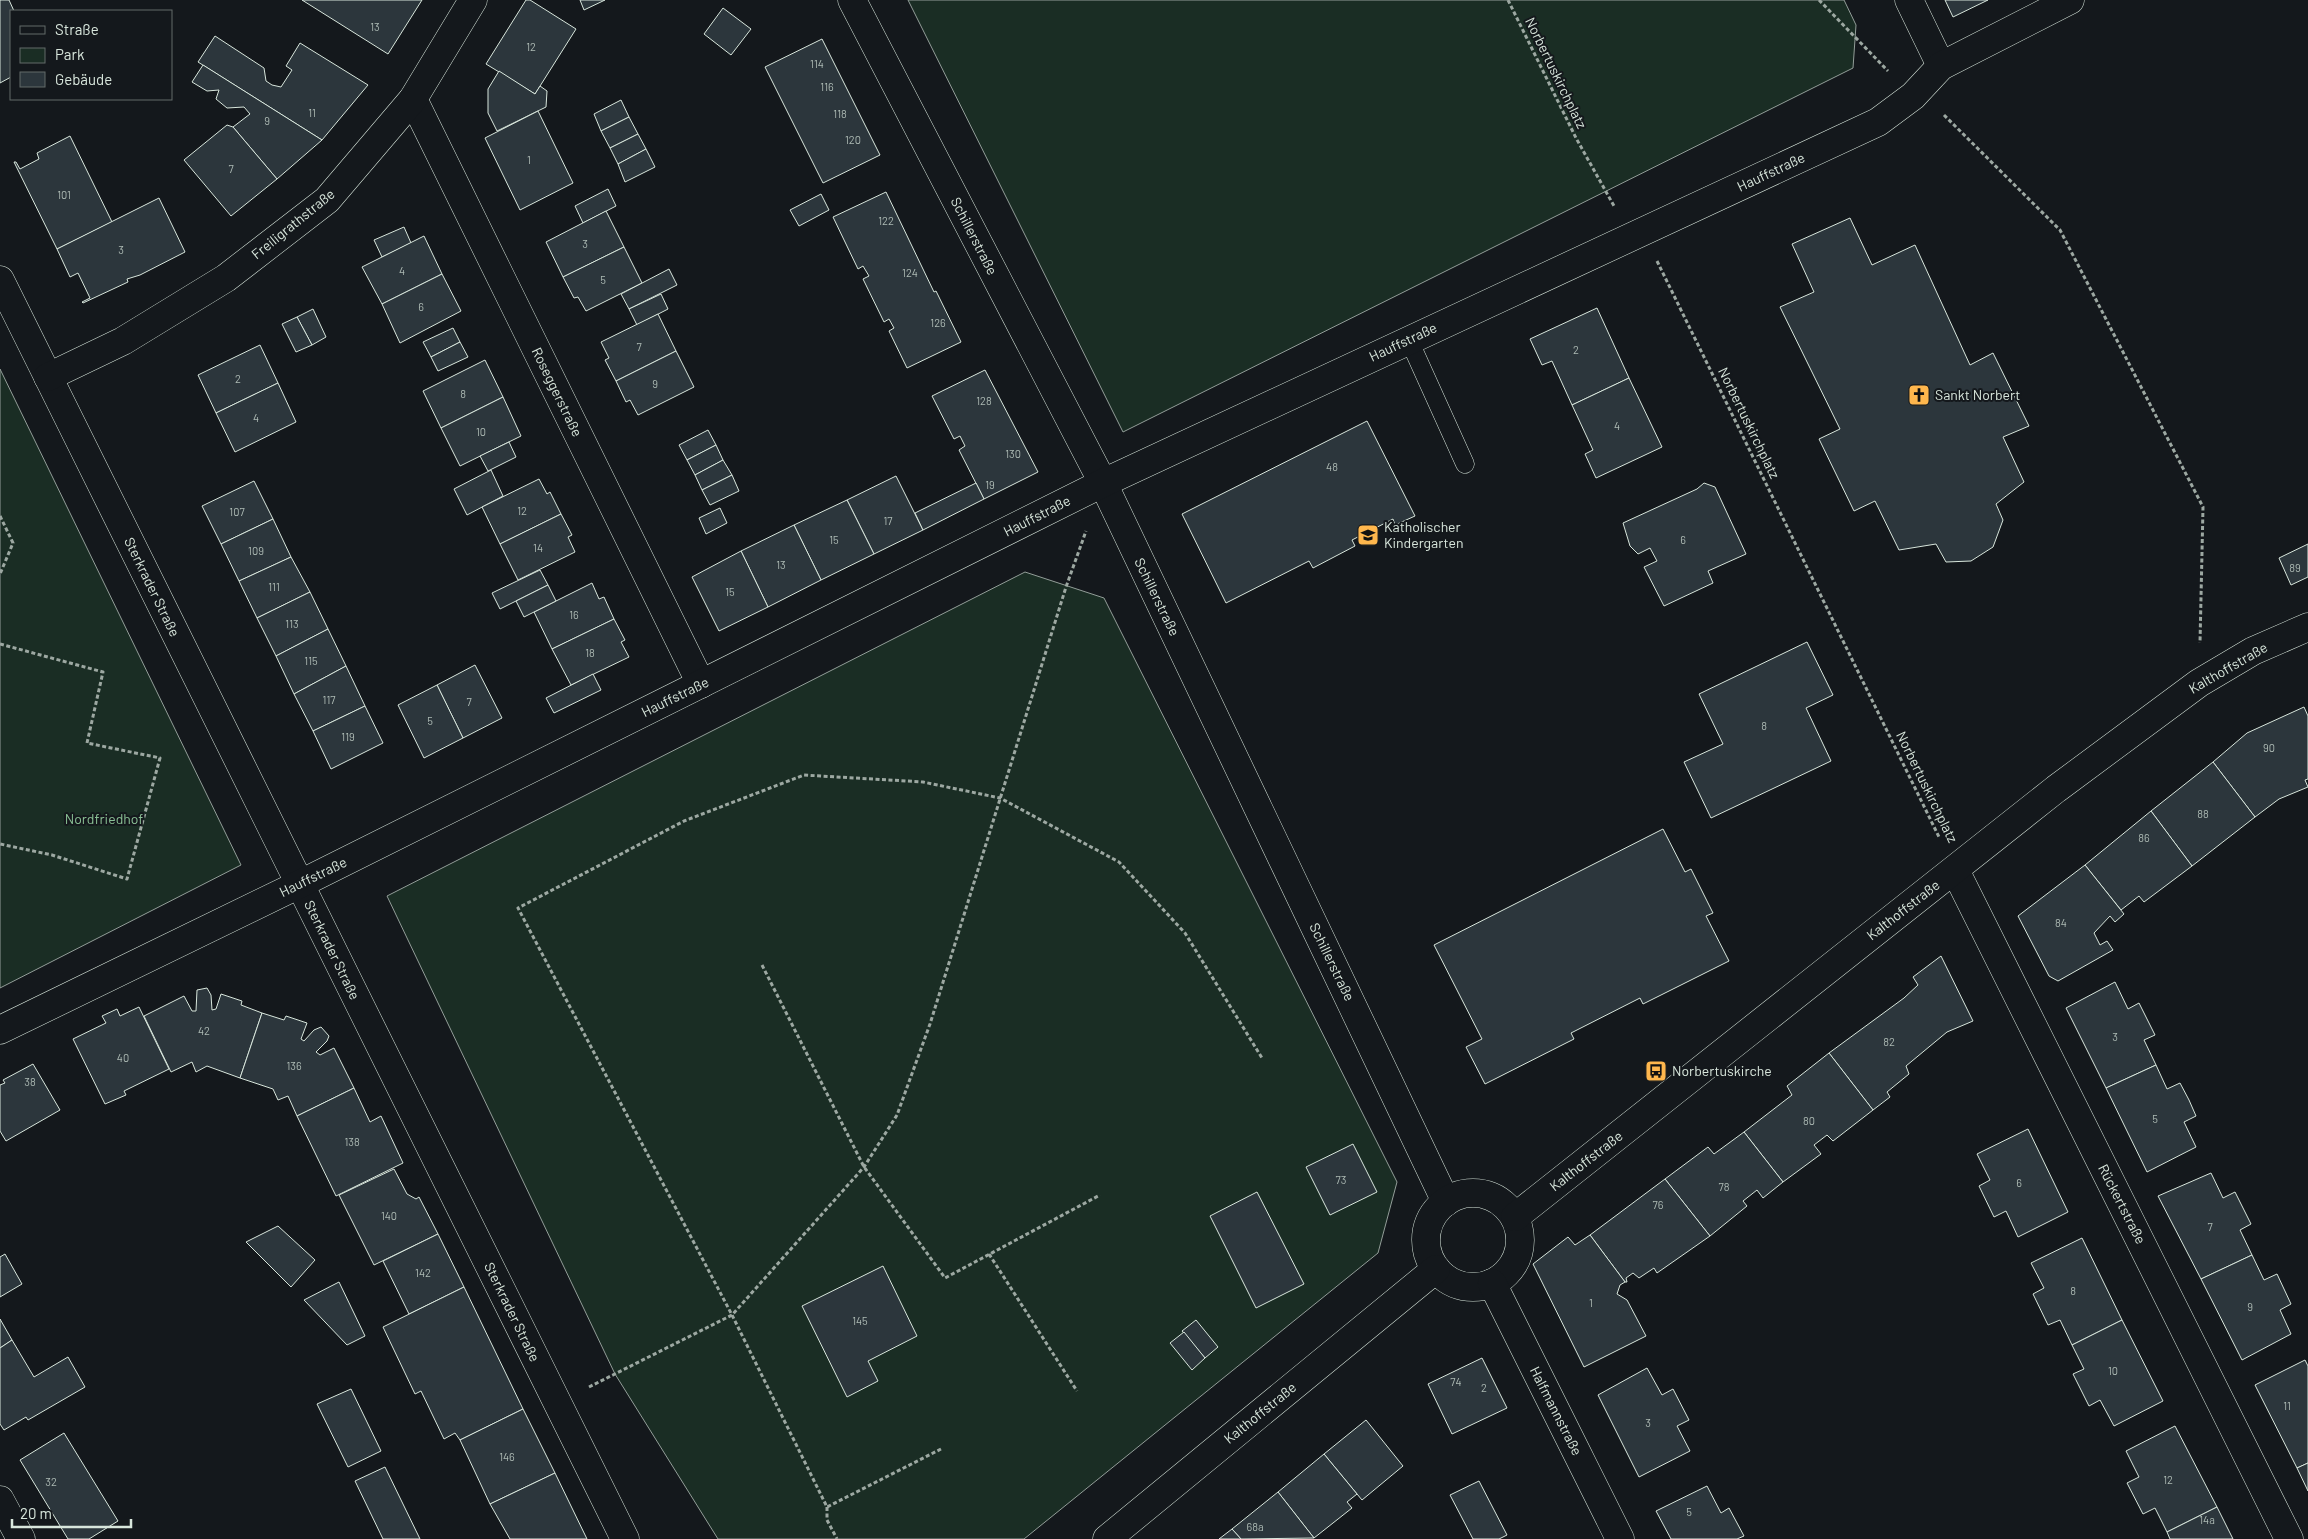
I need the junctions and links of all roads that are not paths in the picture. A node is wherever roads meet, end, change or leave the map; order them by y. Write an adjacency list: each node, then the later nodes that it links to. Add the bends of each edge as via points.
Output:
1 (473, 0): 6 (street, Freiligrathstraße)
2 (852, 0): 11 (street, Schillerstraße)
3 (1908, 0): 5 (street)
4 (2070, 0): 5 (street, Hauffstraße)
5 (1941, 66): 8 (street, Hauffstraße, via 1913,96 1878,122)
6 (413, 99): 9 (street, Freiligrathstraße, via 327,200 226,278 124,341); 13 (street, Roseggerstraße)
7 (0, 280): 9 (street, Sterkrader Straße)
8 (1409, 340): 10 (lane); 11 (street, Hauffstraße)
9 (48, 377): 15 (street, Sterkrader Straße)
10 (1465, 464)
11 (1103, 483): 13 (street, Hauffstraße); 17 (street, Schillerstraße)
12 (2308, 627): 14 (street, Kalthoffstraße, via 2253,650 2199,683 2056,789)
13 (701, 684): 15 (street, Hauffstraße)
14 (1954, 870): 18 (street, Kalthoffstraße); 24 (street, Rückertstraße)
15 (300, 884): 16 (street, Hauffstraße); 22 (street, Sterkrader Straße)
16 (0, 1030)
17 (1446, 1202): 18 (street, via 1462,1194 1477,1193 1505,1205); 19 (street, via 1429,1224 1426,1240)
18 (1515, 1218): 20 (street, via 1520,1232 1520,1248 1505,1275)
19 (1436, 1269): 20 (street, via 1462,1286); 21 (street, Kalthoffstraße)
20 (1492, 1283): 23 (street, Halfmannstraße)
21 (1109, 1538)
22 (625, 1539)
23 (1620, 1539)
24 (2288, 1539)

